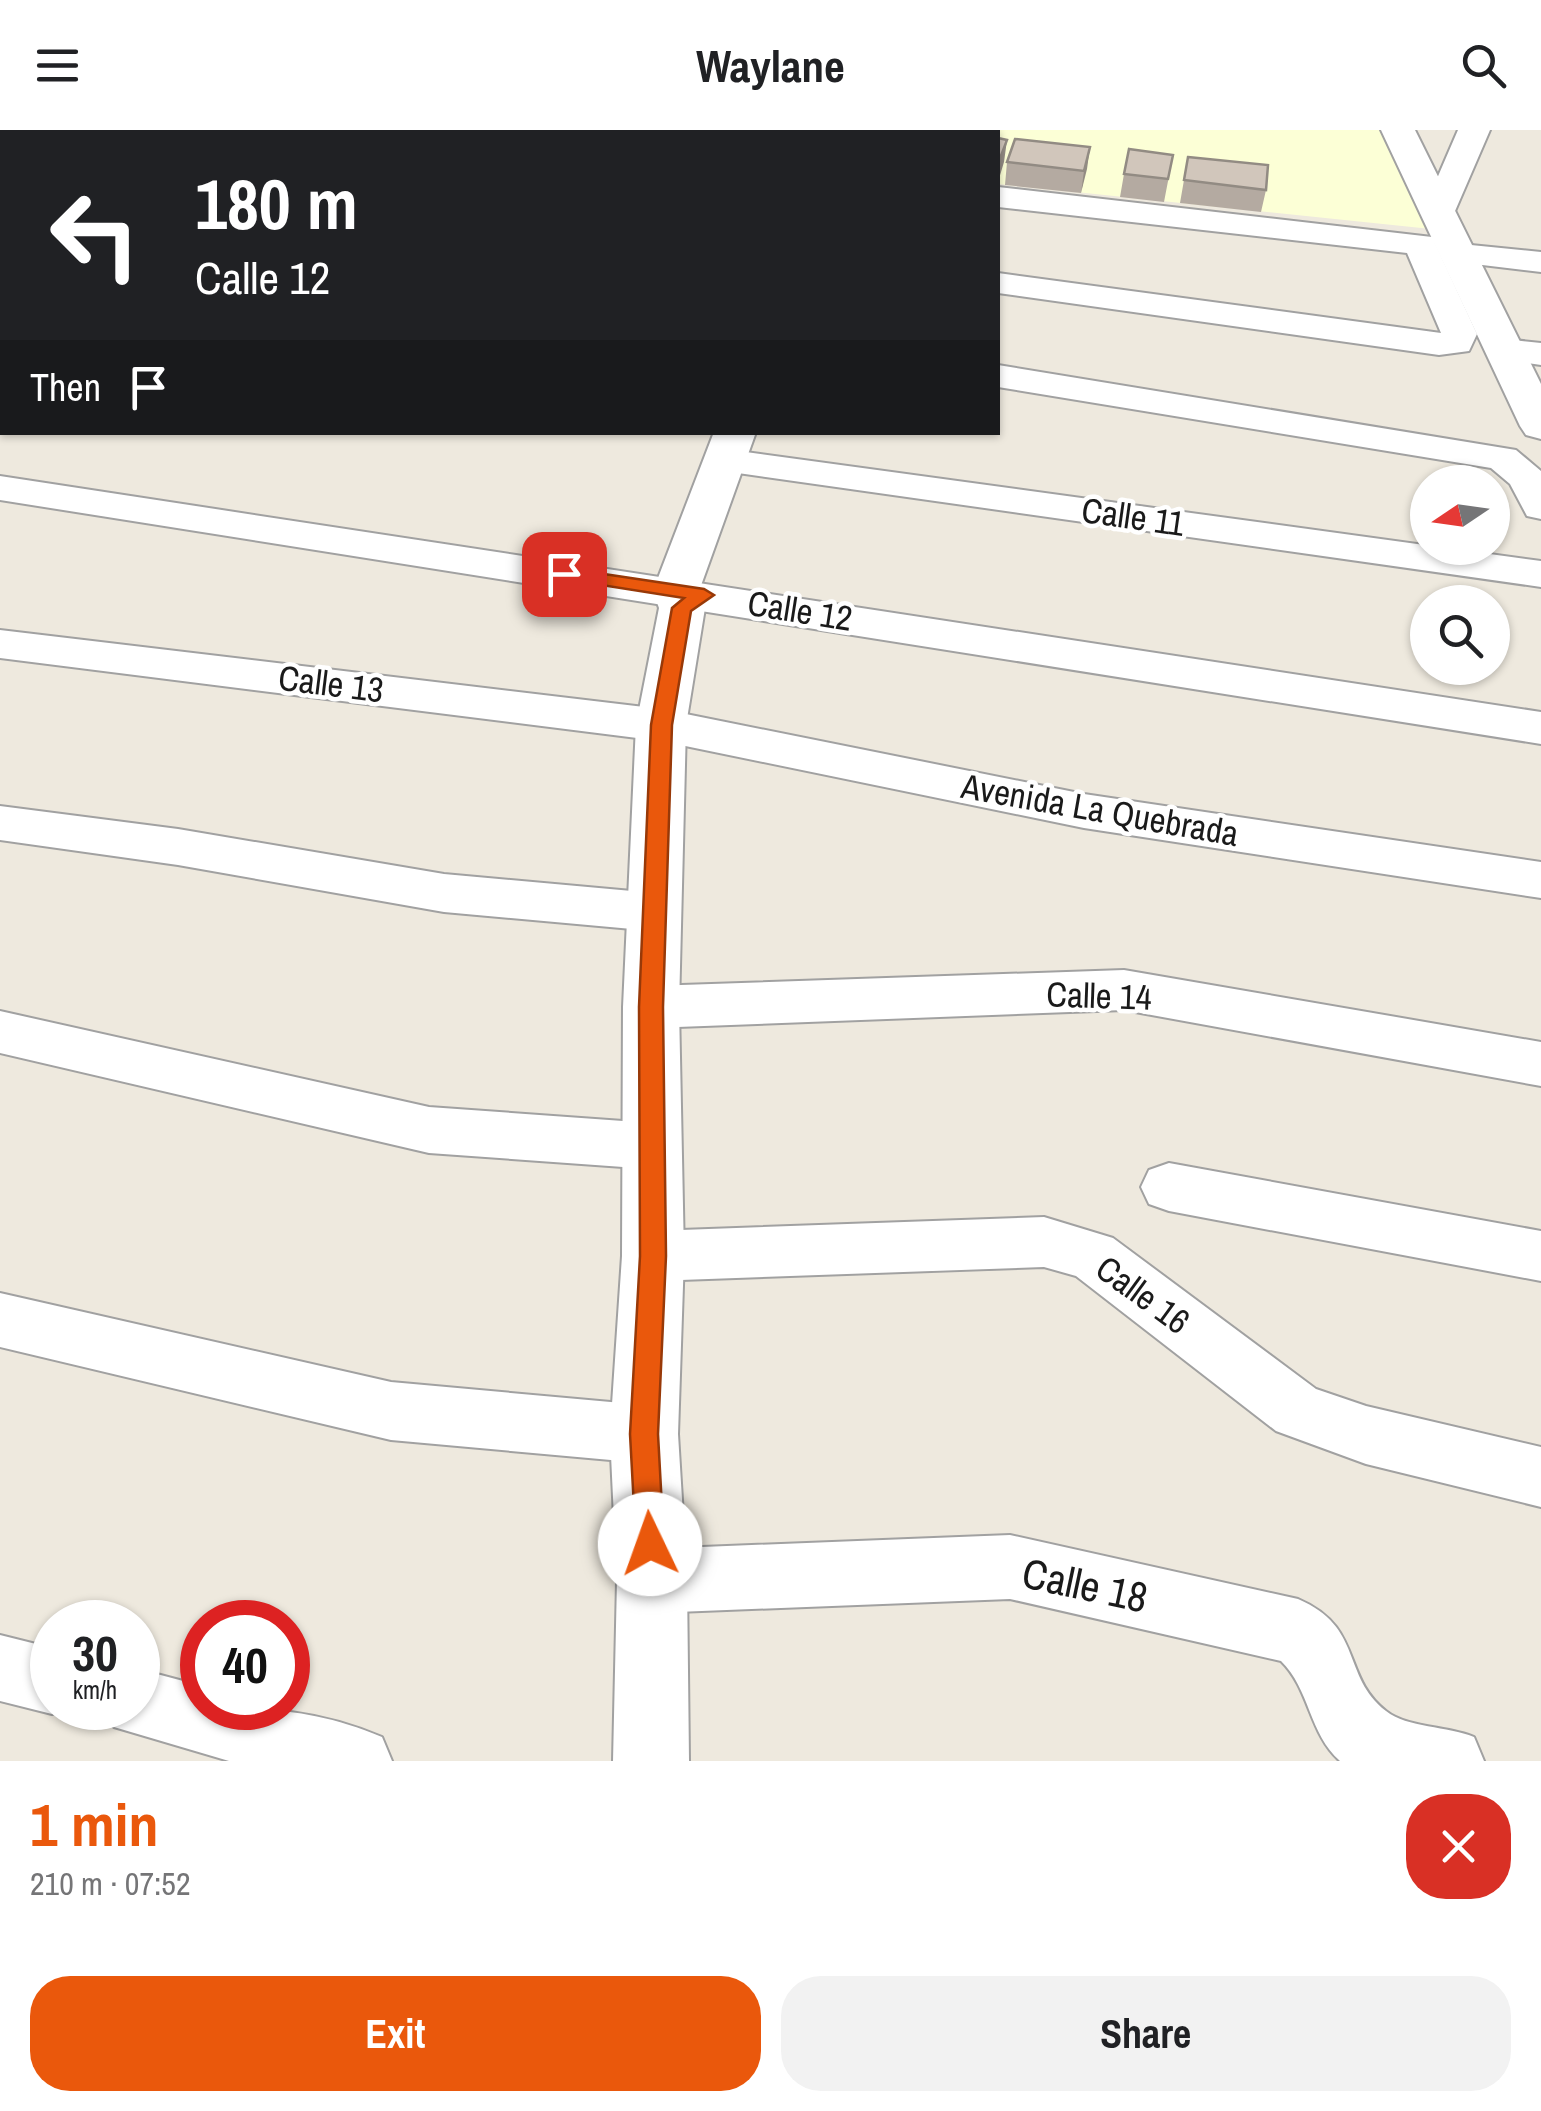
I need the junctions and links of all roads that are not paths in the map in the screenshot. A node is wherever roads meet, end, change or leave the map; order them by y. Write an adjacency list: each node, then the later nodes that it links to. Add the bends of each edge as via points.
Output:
1 (1398, 130): 4 (street)
2 (1474, 130): 4 (street)
3 (1000, 198): 7 (street, via 1420,244 1459,334 1456,343)
4 (1440, 211): 5 (street)
5 (1460, 254): 6 (street); 8 (street)
6 (1541, 262)
7 (1000, 283)
8 (1522, 352): 10 (street)
9 (1000, 376): 13 (street, via 1502,458 1528,480)
10 (1541, 426)
11 (737, 443): 14 (street, Calle 11); 15 (street)
12 (0, 488): 15 (street, Calle 12)
13 (1541, 507)
14 (1541, 574)
15 (687, 598): 17 (street); 18 (street, Calle 12)
16 (0, 644): 17 (street, Calle 13)
17 (662, 725): 20 (street, Avenida La Quebrada, via 1084,811); 21 (street)
18 (1541, 728)
19 (0, 824): 21 (street, via 178,846 444,893)
20 (1541, 880)
21 (654, 912): 22 (street)
22 (651, 1007): 24 (street, Calle 14, via 1124,990); 25 (street)
23 (0, 1032): 25 (street, via 430,1130)
24 (1541, 1064)
25 (652, 1146): 27 (street)
26 (1168, 1187): 28 (street)
27 (653, 1256): 30 (street); 31 (street, Calle 16, via 1044,1242 1093,1256 1297,1410 1366,1435)
28 (1541, 1256)
29 (0, 1320): 30 (street, via 391,1411)
30 (644, 1434): 32 (street)
31 (1541, 1477)
32 (652, 1580): 37 (street); 38 (street, Calle 18, via 1030,1571 1298,1632 1323,1656 1361,1736 1381,1747)
33 (0, 1668): 34 (street)
34 (30, 1676)
35 (160, 1710): 36 (street)
36 (358, 1761)
37 (650, 1761)
38 (1450, 1761)

